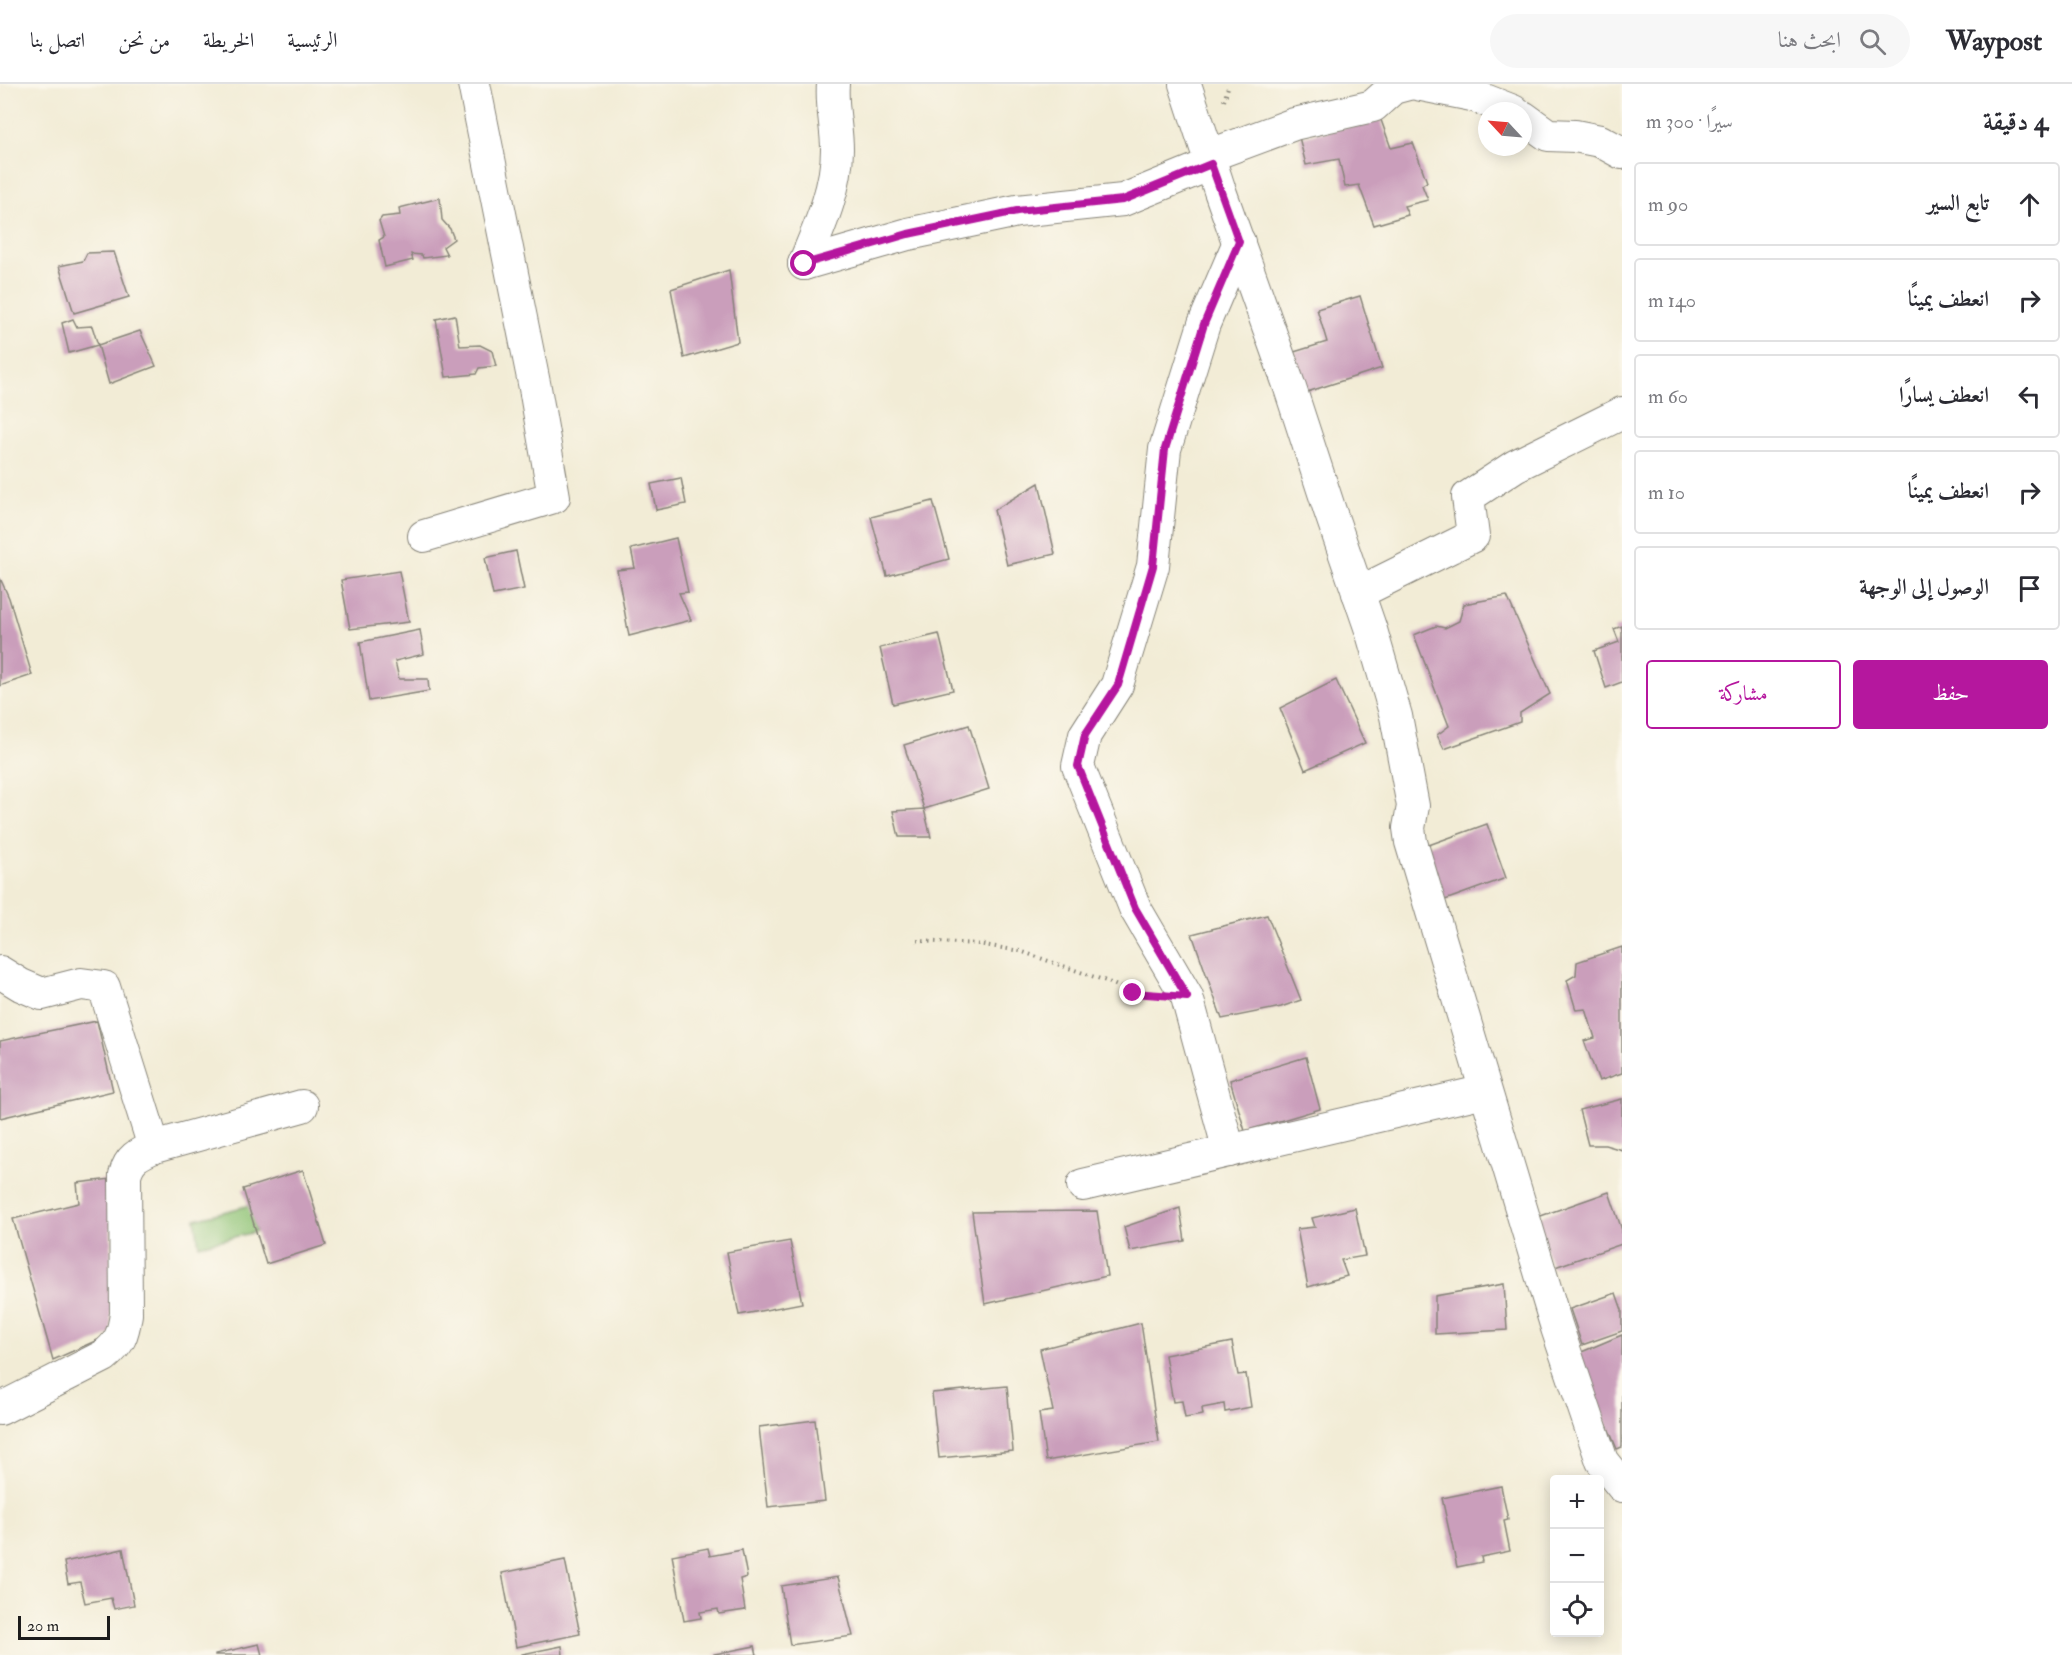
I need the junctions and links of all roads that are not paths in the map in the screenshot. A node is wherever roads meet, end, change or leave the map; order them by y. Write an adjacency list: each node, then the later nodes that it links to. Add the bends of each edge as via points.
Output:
1 (474, 84): 12 (street, via 554,497)
2 (833, 84): 9 (street, via 837,149 831,189 804,264 908,234 1017,211 1123,200)
3 (1185, 84): 9 (street)
4 (1408, 84): 9 (street, via 1393,88 1373,106 1294,123)
5 (1417, 84): 6 (street)
6 (1490, 102)
7 (1532, 123): 8 (street, via 1548,135 1600,141)
8 (1622, 153)
9 (1210, 160): 10 (street)
10 (1239, 242): 13 (street); 18 (street, via 1204,324 1165,449 1153,566 1118,685 1085,735 1078,766 1135,908 1187,997)
11 (1622, 413): 13 (street, via 1515,466 1468,497 1473,536)
12 (424, 536)
13 (1358, 593): 15 (street, via 1396,716 1413,806 1408,828 1411,842)
14 (0, 972): 17 (street, via 42,994 81,984 104,987)
15 (1485, 1091): 18 (street); 21 (street, via 1588,1424 1602,1461)
16 (302, 1106): 17 (street)
17 (154, 1147): 20 (street, via 134,1156 125,1175 126,1314 117,1345 104,1356)
18 (1229, 1150): 19 (street)
19 (1083, 1185)
20 (0, 1409)
21 (1622, 1486)

